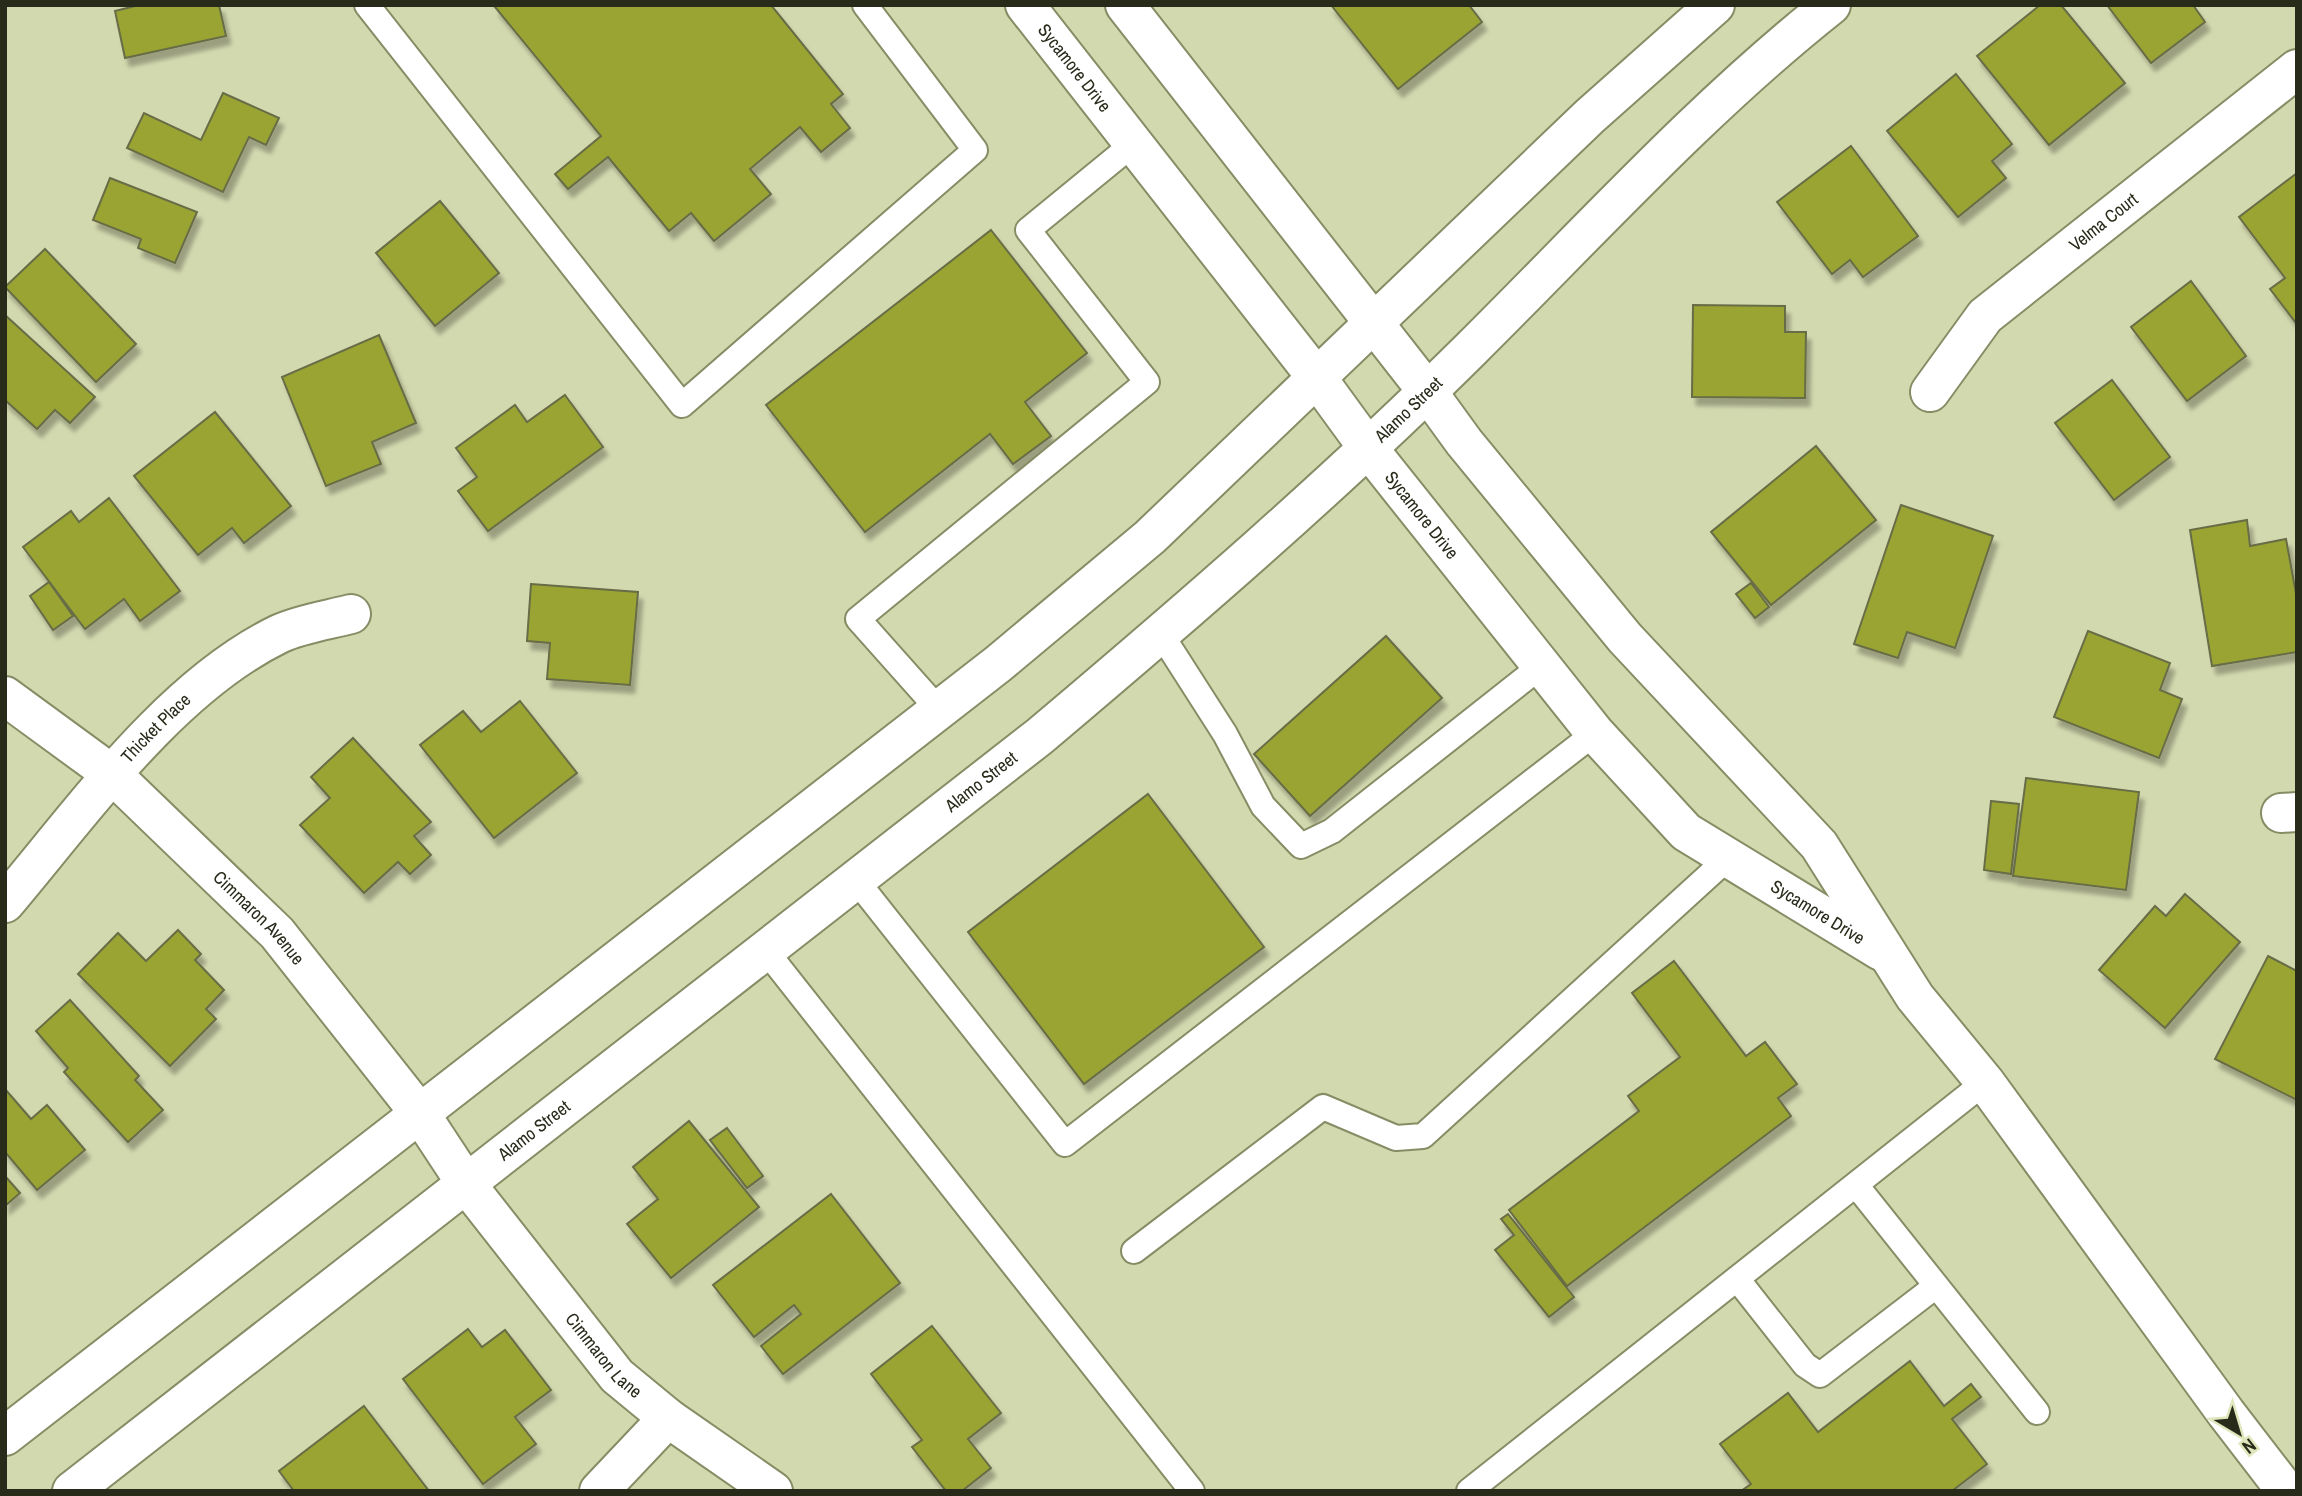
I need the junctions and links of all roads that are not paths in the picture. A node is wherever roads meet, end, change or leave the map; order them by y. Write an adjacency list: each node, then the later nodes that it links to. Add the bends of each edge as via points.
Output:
1 (367, 5): 2 (lane, via 682,405 975,150)
2 (864, 5)
3 (1025, 5): 8 (main road, Sycamore Drive)
4 (1125, 5): 9 (main road, Sycamore Drive)
5 (1715, 5): 9 (main road, via 1590,116)
6 (1831, 5): 11 (main road, Alamo Street, via 1662,155)
7 (2297, 69): 12 (main road, Velma Court, via 1985,316)
8 (1133, 144): 10 (main road, Sycamore Drive); 18 (lane, via 1028,230 1147,382 858,619)
9 (1375, 323): 10 (main road); 11 (main road, Sycamore Drive)
10 (1317, 377): 13 (main road, Sycamore Drive); 18 (main road, via 1150,537)
11 (1427, 391): 13 (main road, Alamo Street); 25 (main road, Sycamore Drive, via 1625,638 1819,845)
12 (1930, 392)
13 (1368, 448): 15 (main road, Alamo Street); 16 (main road, Sycamore Drive)
14 (351, 614): 20 (main road, Thicket Place, via 280,634 230,665 174,709)
15 (1161, 634): 16 (lane, via 1225,734 1263,806 1301,846 1332,831); 22 (main road, Alamo Street)
16 (1541, 666): 19 (main road, Sycamore Drive)
17 (5, 696): 20 (main road, Cimmaron Avenue)
18 (939, 710): 27 (main road)
19 (1595, 733): 21 (main road, Sycamore Drive, via 1686,832); 22 (lane, via 1065,1144)
20 (113, 775): 23 (main road, Thicket Place); 27 (main road, Cimmaron Avenue, via 277,933)
21 (1728, 858): 25 (main road, Sycamore Drive); 30 (lane, via 1423,1136 1396,1138 1324,1107)
22 (856, 880): 24 (main road, Alamo Street)
23 (5, 903)
24 (766, 951): 28 (main road, Alamo Street); 40 (lane)
25 (1886, 954): 26 (main road, Sycamore Drive)
26 (1985, 1082): 29 (lane); 41 (main road, Sycamore Drive)
27 (421, 1115): 28 (main road, Cimmaron Avenue); 35 (main road)
28 (467, 1185): 34 (main road, Cimmaron Lane, via 617,1376); 37 (main road, Alamo Street)
29 (1856, 1185): 31 (lane); 32 (lane)
30 (1134, 1251)
31 (1738, 1280): 32 (lane, via 1804,1365 1820,1375); 36 (lane)
32 (1936, 1286): 33 (lane)
33 (2037, 1412)
34 (668, 1419): 38 (main road); 39 (main road, Cimmaron Lane)
35 (5, 1436)
36 (1480, 1488)
37 (72, 1491)
38 (598, 1491)
39 (773, 1491)
40 (1192, 1491)
41 (2286, 1491)

